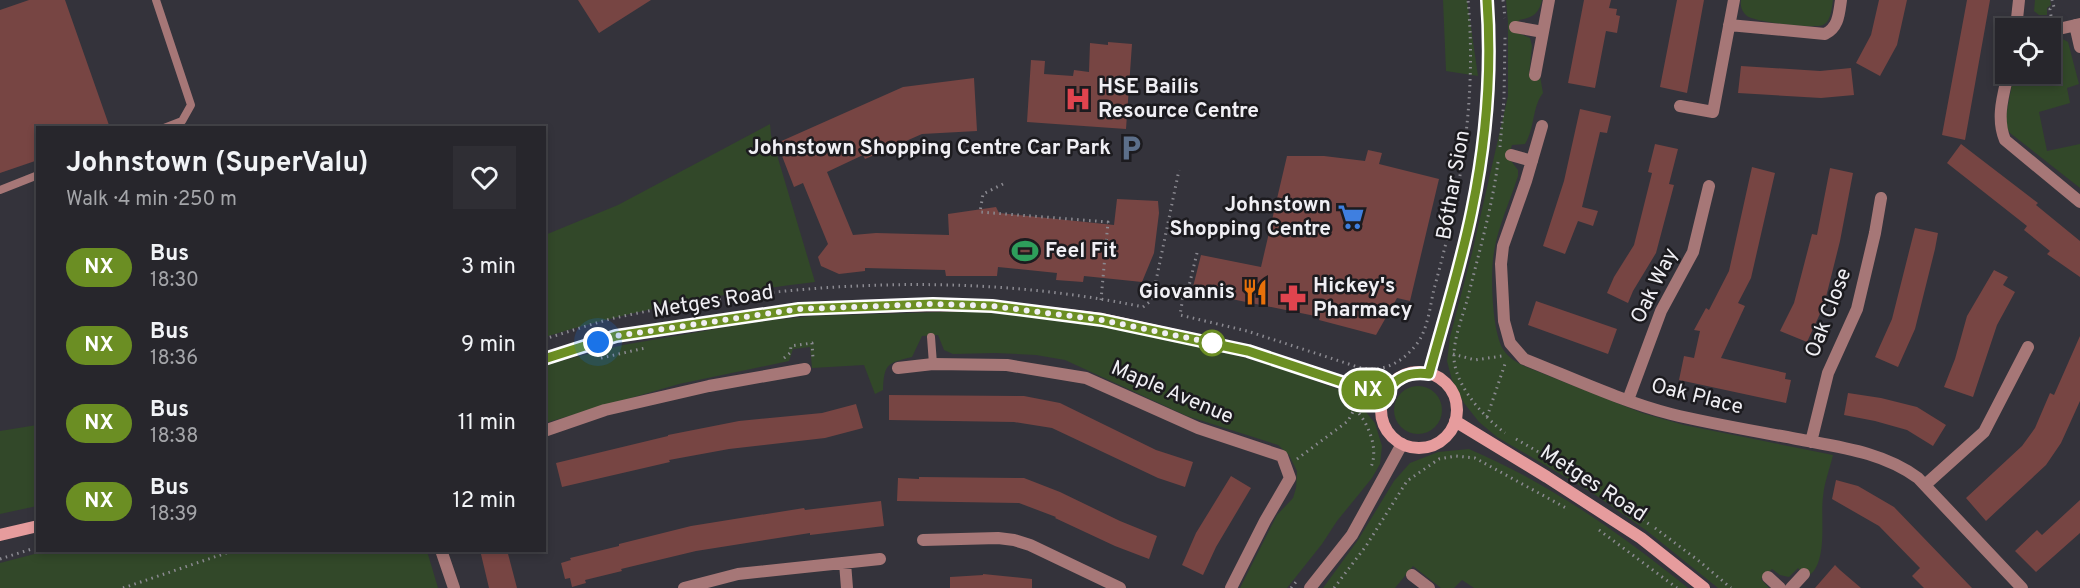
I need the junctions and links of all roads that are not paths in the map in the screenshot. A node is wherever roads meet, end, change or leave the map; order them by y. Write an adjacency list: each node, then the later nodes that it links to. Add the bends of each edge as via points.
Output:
1 (156, 0): 17 (lane, via 191,105 182,121)
2 (1486, 0): 32 (street, Bóthar Sion, via 1485,131 1472,210)
3 (1549, 0): 12 (street)
4 (1734, 0): 8 (street)
5 (1841, 0): 8 (street, via 1836,24 1825,34)
6 (2019, 0): 7 (street)
7 (2017, 18)
8 (1729, 25): 16 (street, via 1713,112)
9 (2077, 25): 11 (street); 13 (street)
10 (1515, 27): 12 (street)
11 (2061, 29)
12 (1543, 32): 14 (street)
13 (2080, 48)
14 (1535, 75)
15 (2006, 84): 25 (street, via 1999,116 2005,140)
16 (1680, 106)
17 (169, 126)
18 (1542, 126): 20 (street)
19 (1511, 155): 20 (street)
20 (1532, 161): 34 (street, Oak Place, via 1503,246 1504,321 1510,344 1524,359)
21 (36, 176): 23 (lane)
22 (1709, 186): 34 (street, Oak Way, via 1693,252 1661,311)
23 (0, 190)
24 (1881, 198): 37 (street, Oak Close, via 1857,309 1828,373)
25 (2080, 202)
26 (931, 337): 29 (lane)
27 (2028, 347): 39 (street, via 1984,432)
28 (546, 358): 33 (street, Metges Road, via 616,336 799,309 992,306 1102,320 1248,351)
29 (933, 364): 30 (street, Maple Avenue); 53 (street, Maple Avenue, via 1007,365 1086,378 1198,428 1282,456 1290,478)
30 (898, 368)
31 (805, 369): 36 (street, via 605,410)
32 (1429, 374): 33 (street, via 1402,376); 35 (street, via 1442,380 1454,395)
33 (1384, 396): 38 (street, via 1383,422 1388,433)
34 (1628, 400): 37 (street, Oak Place, via 1703,422)
35 (1455, 421): 38 (street, via 1446,437 1434,445 1420,448); 56 (street, Metges Road, via 1641,538)
36 (546, 430)
37 (1811, 442): 39 (street, Oak Place, via 1884,458 1902,466)
38 (1402, 444): 54 (street, via 1352,535)
39 (1925, 485): 59 (street, Oak Place)
40 (36, 526): 41 (street)
41 (0, 535)
42 (923, 540): 52 (street, via 1014,540)
43 (442, 552): 49 (street)
44 (879, 559): 45 (street)
45 (845, 563): 50 (street, via 738,574); 51 (street)
46 (1804, 574): 58 (street)
47 (1412, 575): 55 (street)
48 (1768, 577): 57 (street)
49 (454, 588)
50 (684, 588)
51 (847, 588)
52 (1120, 588)
53 (1232, 588)
54 (1310, 588)
55 (1429, 588)
56 (1704, 588)
57 (1780, 588)
58 (1791, 588)
59 (2022, 588)

